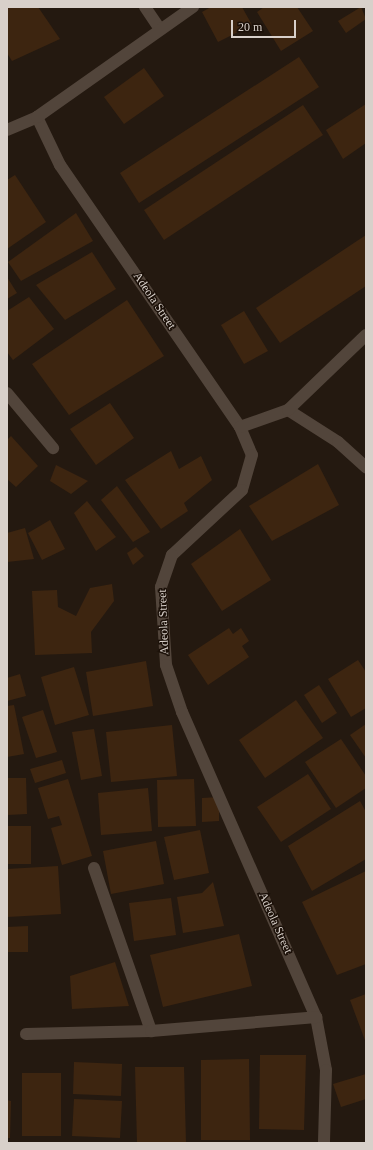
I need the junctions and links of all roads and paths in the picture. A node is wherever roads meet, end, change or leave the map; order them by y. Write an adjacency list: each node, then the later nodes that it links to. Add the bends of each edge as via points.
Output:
1 (145, 7): 3 (street)
2 (193, 7): 3 (street)
3 (160, 29): 4 (street)
4 (38, 118): 5 (street); 9 (street, Adeola Street, via 60,165)
5 (7, 130)
6 (366, 334): 8 (street)
7 (7, 393): 10 (street)
8 (288, 410): 9 (street); 11 (street, via 338,442)
9 (240, 426): 13 (street, Adeola Street, via 252,454 242,490 172,555 161,587 166,664 182,712)
10 (53, 448)
11 (366, 467)
12 (94, 868): 14 (street)
13 (316, 1017): 14 (street); 16 (street, Adeola Street, via 326,1070)
14 (151, 1031): 15 (street)
15 (26, 1034)
16 (324, 1143)

